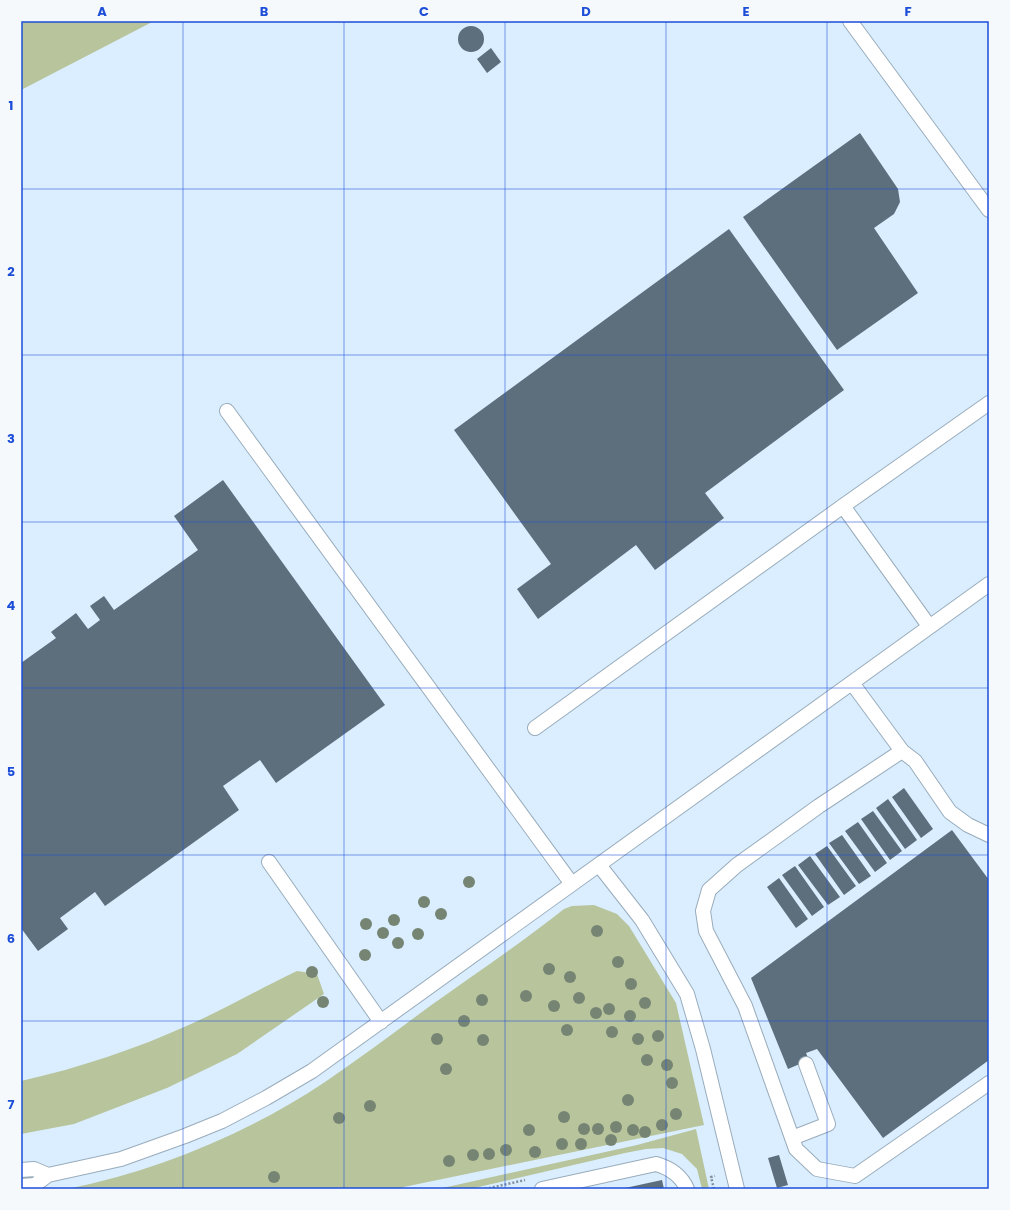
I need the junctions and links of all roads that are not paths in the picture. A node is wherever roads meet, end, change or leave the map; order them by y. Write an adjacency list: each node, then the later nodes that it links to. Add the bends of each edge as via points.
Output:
1 (850, 21): 2 (lane)
2 (989, 210)
3 (989, 403): 5 (lane)
4 (227, 411): 14 (lane)
5 (843, 506): 7 (lane); 9 (lane)
6 (989, 584): 7 (lane)
7 (929, 626): 8 (lane)
8 (852, 683): 10 (lane); 13 (lane)
9 (536, 728)
10 (902, 751): 11 (lane, via 915,761 950,812 968,825); 18 (lane, via 749,856 708,890 703,911 706,931 745,1006)
11 (989, 835)
12 (268, 862): 15 (lane)
13 (599, 865): 14 (lane); 24 (lane, via 642,920 687,994)
14 (572, 884): 15 (lane)
15 (381, 1022): 20 (lane, via 312,1071 222,1121 121,1159)
16 (806, 1064): 18 (lane, via 828,1124)
17 (989, 1082): 18 (lane, via 855,1176 817,1170 796,1149)
18 (792, 1138)
19 (21, 1170): 20 (lane, via 34,1169)
20 (48, 1175): 21 (lane, via 35,1185)
21 (21, 1186)
22 (542, 1189): 23 (lane, via 656,1164 670,1169 679,1176)
23 (687, 1189)
24 (737, 1189)

